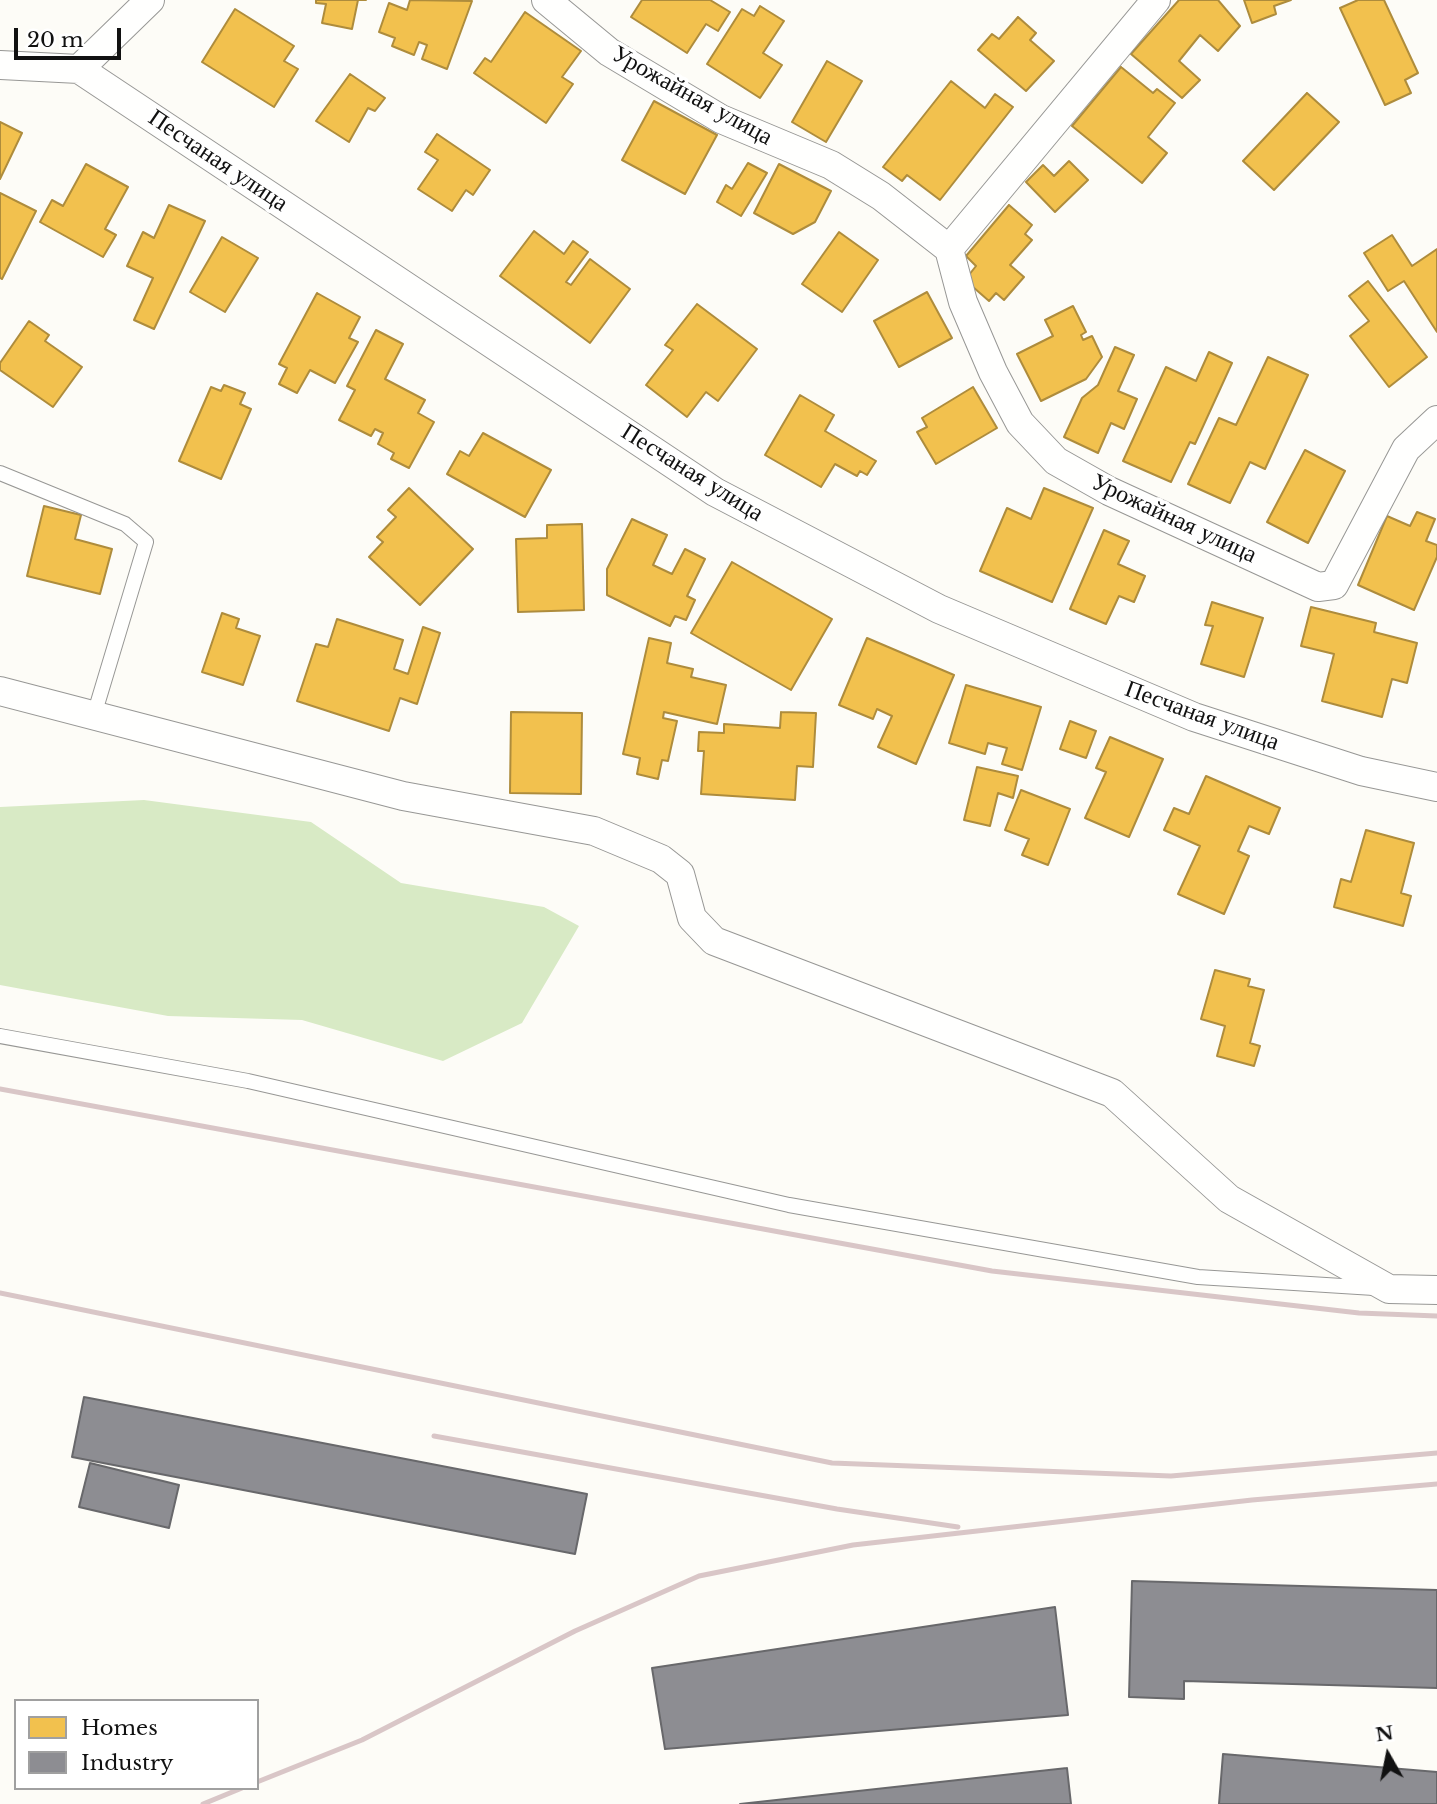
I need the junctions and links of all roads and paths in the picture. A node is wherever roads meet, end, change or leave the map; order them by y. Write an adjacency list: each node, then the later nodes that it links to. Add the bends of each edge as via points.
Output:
1 (150, 0): 5 (street)
2 (546, 0): 6 (street, Урожайная улица, via 608,51 721,118 831,165 881,195)
3 (1156, 0): 6 (street)
4 (0, 65): 5 (street)
5 (79, 69): 11 (street, Песчаная улица, via 715,492 939,609 1194,717 1361,772)
6 (949, 249): 7 (street, Урожайная улица, via 963,302 993,372 1020,423 1056,461 1109,491 1318,587 1334,585 1406,449)
7 (1437, 420)
8 (0, 473): 10 (lane, via 125,524 146,542)
9 (0, 691): 10 (street)
10 (94, 715): 13 (street, via 403,796 594,831 661,859 680,874 692,918 714,941 1112,1093 1229,1199)
11 (1437, 788)
12 (0, 1036): 13 (lane, via 248,1081 789,1205 1198,1277)
13 (1389, 1289): 14 (street)
14 (1437, 1290)

